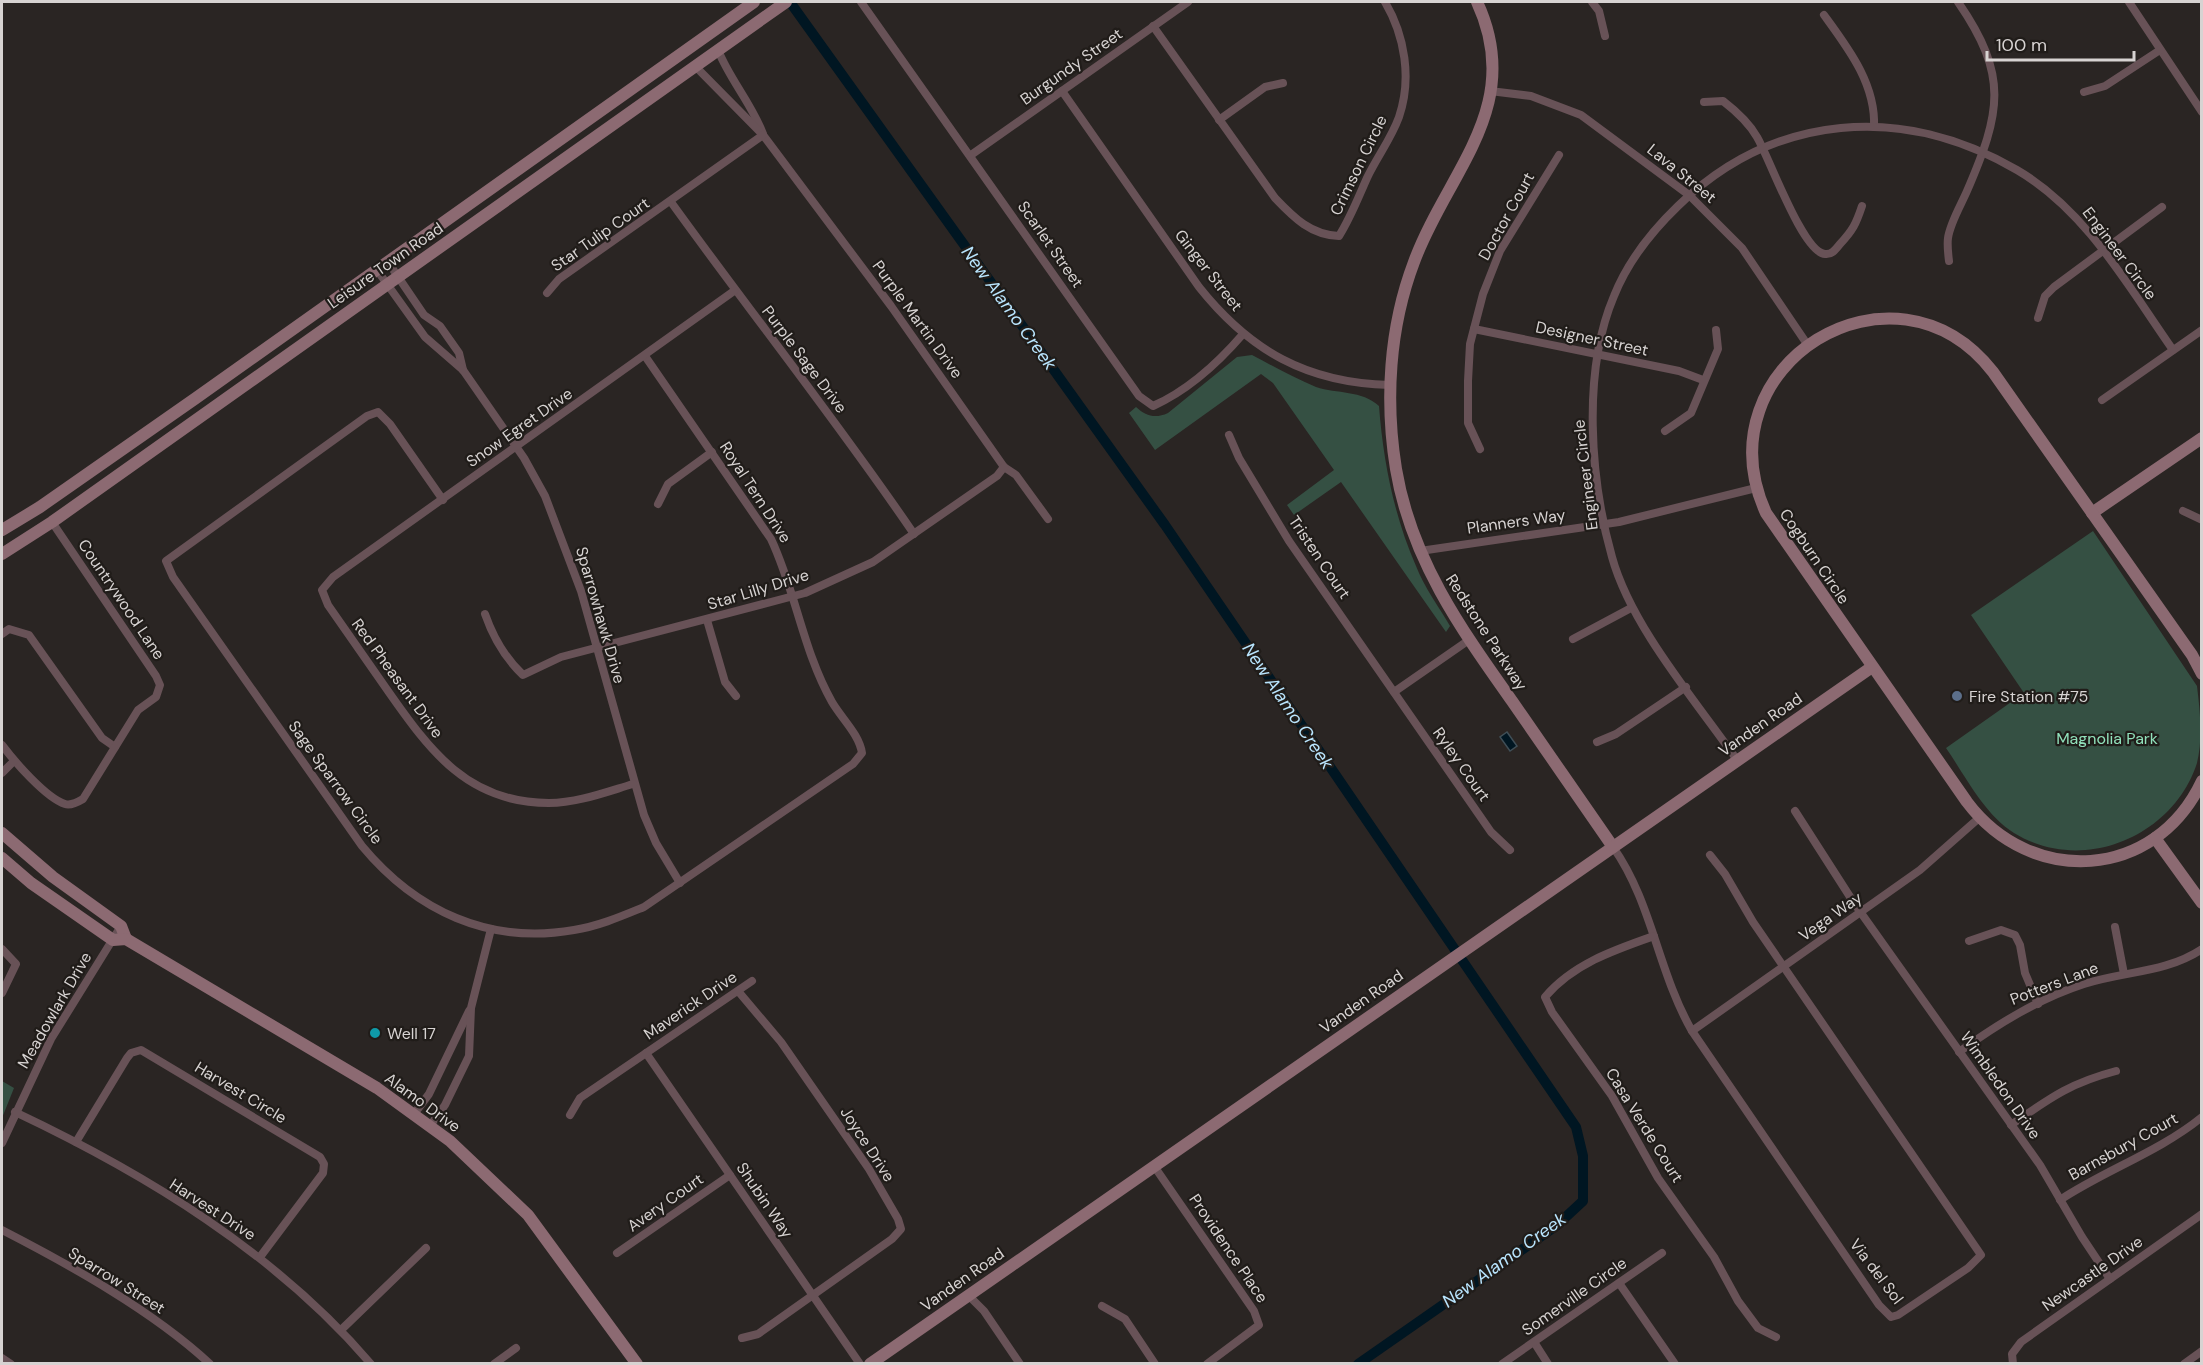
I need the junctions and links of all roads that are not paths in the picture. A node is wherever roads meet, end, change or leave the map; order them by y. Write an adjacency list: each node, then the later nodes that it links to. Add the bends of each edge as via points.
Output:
1 (753, 2): 35 (street, Leisure Town Road)
2 (786, 2): 13 (street, Leisure Town Road)
3 (861, 2): 27 (street, Scarlet Street)
4 (1188, 2): 11 (street, Burgundy Street)
5 (1385, 2): 22 (street, Crimson Circle, via 1401,38 1405,90 1392,132 1339,236 1322,236 1295,219 1275,198)
6 (1477, 2): 18 (street, Redstone Parkway, via 1490,50)
7 (1592, 2): 12 (street, via 1599,11)
8 (1958, 2): 26 (street, via 1979,32 1995,87 1994,119)
9 (2129, 2): 14 (street)
10 (1824, 15): 23 (street, via 1863,74 1875,115)
11 (1153, 26): 17 (street, Burgundy Street); 22 (street, Crimson Circle)
12 (1605, 36)
13 (718, 50): 15 (street, Leisure Town Road); 24 (street, Purple Martin Drive, via 728,75 756,114)
14 (2160, 50): 19 (street, via 2106,86); 21 (street)
15 (695, 66): 24 (street, Purple Martin Drive); 37 (street, Leisure Town Road)
16 (1283, 83): 22 (street, via 1264,87)
17 (1062, 91): 27 (street, Burgundy Street); 45 (street, Ginger Street, via 1199,287)
18 (1490, 91): 29 (street, Lava Street, via 1531,96 1581,116); 52 (street, Redstone Parkway, via 1473,148 1438,208 1413,262 1397,325)
19 (2084, 92)
20 (1704, 102): 25 (street, via 1723,100 1752,129)
21 (2202, 112)
22 (1219, 120)
23 (1874, 127): 25 (street, Engineer Circle, via 1830,128); 26 (street, Engineer Circle, via 1926,132)
24 (763, 135): 30 (street, Star Tulip Court); 60 (street, Purple Martin Drive, via 891,306)
25 (1762, 148): 29 (street, Engineer Circle, via 1724,168); 31 (street, via 1792,214 1817,251 1824,255 1832,253 1855,228)
26 (1984, 152): 33 (street, Engineer Circle, via 2052,194); 34 (street, via 1948,237)
27 (971, 154): 45 (street, Scarlet Street, via 1139,396 1153,406 1202,375)
28 (1559, 155): 42 (street, Doctor Court, via 1500,251)
29 (1689, 195): 46 (street, Lava Street, via 1742,248); 48 (street, Engineer Circle, via 1657,226 1634,258 1614,296)
30 (671, 202): 39 (street, Purple Sage Drive); 40 (street, Star Tulip Court, via 559,279)
31 (1862, 206)
32 (2162, 207): 33 (street)
33 (2103, 251): 41 (street, via 2054,286 2045,296); 47 (street, Engineer Circle)
34 (1949, 261)
35 (388, 262): 36 (street, Leisure Town Road); 37 (street, Sparrowhawk Drive)
36 (377, 270): 38 (street, Sparrowhawk Drive); 70 (street, Leisure Town Road)
37 (398, 276): 38 (street, Leisure Town Road); 50 (street, Sparrowhawk Drive, via 424,315 440,326 459,353)
38 (386, 284): 50 (street, Sparrowhawk Drive, via 425,337); 68 (street, Leisure Town Road)
39 (734, 291): 49 (street, Snow Egret Drive); 71 (street, Purple Sage Drive, via 799,373)
40 (547, 293)
41 (2038, 318)
42 (1474, 329): 48 (street, Designer Street); 58 (street, Doctor Court, via 1468,423)
43 (1716, 330): 51 (street, via 1718,350)
44 (2202, 330): 47 (street)
45 (1243, 334): 52 (street, Ginger Street, via 1281,360 1316,374 1348,382)
46 (1808, 344): 61 (street, Cogburn Circle, via 1779,371 1759,409 1751,450); 65 (street, Cogburn Circle, via 1843,326 1885,319 1921,323 1954,338 1993,372)
47 (2173, 350): 53 (street)
48 (1597, 355): 51 (street, Designer Street, via 1679,371); 69 (street, Engineer Circle, via 1593,433)
49 (645, 356): 57 (street, Snow Egret Drive); 59 (street, Royal Tern Drive)
50 (463, 370): 57 (street, Sparrowhawk Drive)
51 (1703, 380): 54 (street, via 1691,413)
52 (1390, 385): 72 (street, Redstone Parkway, via 1396,469)
53 (2102, 400)
54 (1665, 431)
55 (1229, 435): 86 (street, Tristen Court, via 1289,541)
56 (2202, 438): 65 (street)
57 (517, 447): 62 (street, Snow Egret Drive); 82 (street, Sparrowhawk Drive, via 545,496 563,540)
58 (1480, 449)
59 (712, 452): 63 (street, via 668,484); 75 (street, Royal Tern Drive, via 771,538)
60 (1004, 467): 66 (street, Purple Martin Drive, via 1016,475); 71 (street, Star Lilly Drive, via 997,476)
61 (1756, 488): 69 (street, Planners Way); 83 (street, Cogburn Circle, via 1777,532)
62 (443, 500): 74 (street, Snow Egret Drive, via 333,577); 109 (street, Sage Sparrow Circle, via 378,412 367,416 166,561 173,577 385,874 440,912)
63 (658, 504)
64 (2183, 511): 67 (street)
65 (2092, 513): 84 (street, Cogburn Circle)
66 (1048, 519)
67 (2202, 520)
68 (52, 522): 73 (street, Leisure Town Road); 90 (street, Countrywood Lane, via 160,685 156,697 138,710)
69 (1605, 524): 72 (street, Planners Way); 76 (street, Engineer Circle, via 1611,556)
70 (2, 530)
71 (914, 534): 75 (street, Star Lilly Drive, via 873,562)
72 (1420, 551): 81 (street, Redstone Parkway, via 1441,596)
73 (2, 554)
74 (322, 590): 96 (street, Red Pheasant Drive, via 328,605 419,736 456,773 502,796 549,803 576,800)
75 (793, 597): 78 (street, Star Lilly Drive); 91 (street, Royal Tern Drive, via 821,681 857,738)
76 (1631, 608): 80 (street); 85 (street, Engineer Circle)
77 (485, 614): 82 (street, Star Lilly Drive, via 492,633 523,675 561,657)
78 (707, 620): 82 (street, Star Lilly Drive); 87 (street, via 725,682)
79 (2, 634): 90 (street, via 9,628 29,635 102,738)
80 (1573, 639)
81 (1469, 640): 86 (street); 101 (street, Redstone Parkway)
82 (596, 648): 96 (street, Sparrowhawk Drive)
83 (1872, 667): 92 (street, Vanden Road); 98 (street, Cogburn Circle)
84 (2202, 674)
85 (1686, 687): 88 (street, via 1616,734); 92 (street, Engineer Circle)
86 (1394, 692): 102 (street, Ryley Court, via 1491,832)
87 (736, 696)
88 (1597, 742)
89 (2, 745): 93 (street, Countrywood Lane)
90 (115, 747): 93 (street, Countrywood Lane, via 83,799 73,804 51,795)
91 (862, 753): 105 (street, Sage Sparrow Circle, via 853,764)
92 (1737, 760): 101 (street, Vanden Road)
93 (14, 761): 94 (street)
94 (2, 773)
95 (2202, 781): 100 (street, Cogburn Circle, via 2187,808)
96 (633, 784): 105 (street, Sparrowhawk Drive, via 656,843)
97 (1795, 811): 107 (street, Wimbledon Drive)
98 (1979, 818): 100 (street, Cogburn Circle, via 2020,848 2074,862 2119,856); 107 (street, Vega Way, via 1920,870)
99 (2, 833): 111 (street, via 53,877 121,926)
100 (2155, 838): 106 (street)
101 (1613, 847): 110 (street, Via del Sol, via 1635,882); 134 (street, Vanden Road)
102 (1510, 850)
103 (1710, 855): 115 (street)
104 (2, 858): 111 (street, Alamo Drive, via 31,883)
105 (680, 883): 109 (street, Sage Sparrow Circle, via 645,907 576,930 548,934)
106 (2202, 903)
107 (1861, 912): 115 (street, Vega Way); 123 (street, Wimbledon Drive)
108 (2115, 927): 116 (street)
109 (491, 929): 121 (street)
110 (1654, 936): 122 (street, Via del Sol, via 1677,1006); 149 (street, Casa Verde Court, via 1604,953 1560,981 1545,997 1612,1096 1658,1178 1714,1257 1738,1301 1758,1328)
111 (119, 939): 126 (street, Meadowlark Drive, via 51,1039); 127 (street, Alamo Drive, via 377,1088)
112 (1969, 941): 120 (street, via 2001,930 2015,935)
113 (2202, 949): 116 (street, Potters Lane, via 2163,967)
114 (2, 950): 119 (street, via 16,964)
115 (1784, 966): 122 (street, Vega Way); 122 (street, Via del Sol, via 1977,1247 1981,1255 1958,1275 1891,1317)
116 (2124, 974): 120 (street, Potters Lane, via 2084,984)
117 (752, 981): 118 (street, Maverick Drive)
118 (738, 991): 124 (street, Maverick Drive); 145 (street, Joyce Drive, via 781,1042 855,1150 901,1229)
119 (2, 993)
120 (2038, 1004): 123 (street, Potters Lane, via 2009,1017)
121 (471, 1008): 127 (street, via 429,1094); 131 (street, via 469,1056)
122 (1692, 1031)
123 (1959, 1052): 130 (street, Wimbledon Drive)
124 (646, 1053): 128 (street, Maverick Drive, via 580,1098); 135 (street, Shubin Way)
125 (2116, 1071): 130 (street, via 2083,1079 2051,1095)
126 (15, 1112): 132 (street, Harvest Drive); 133 (street, Meadowlark Drive)
127 (414, 1114): 131 (street, Alamo Drive)
128 (570, 1115)
129 (2202, 1117): 136 (street, Barnsbury Court, via 2169,1140)
130 (2011, 1125): 136 (street, Wimbledon Drive)
131 (430, 1126): 160 (street, Alamo Drive, via 528,1215)
132 (76, 1142): 142 (street, Harvest Drive); 142 (street, Harvest Circle, via 127,1058 141,1050 320,1157 323,1173)
133 (2, 1143)
134 (1154, 1166): 146 (street, Vanden Road); 164 (street, Providence Place, via 1260,1325)
135 (730, 1175): 140 (street, Avery Court); 145 (street, Shubin Way)
136 (2060, 1200): 143 (street, Wimbledon Drive)
137 (2202, 1214): 143 (street, Newcastle Drive)
138 (2, 1230): 157 (street, Sparrow Street, via 150,1318)
139 (426, 1248): 148 (street)
140 (617, 1253)
141 (1662, 1253): 144 (street, Somerville Circle)
142 (260, 1257): 148 (street, Harvest Drive)
143 (2110, 1279): 168 (street, Newcastle Drive, via 2017,1345 2012,1354)
144 (1619, 1283): 151 (street, Somerville Circle); 167 (street)
145 (812, 1295): 150 (street, via 758,1334); 161 (street, Shubin Way)
146 (968, 1295): 155 (street, via 984,1311); 162 (street, Vanden Road)
147 (1102, 1306): 163 (street, via 1125,1319)
148 (341, 1330): 158 (street, Harvest Drive)
149 (1776, 1337)
150 (742, 1338)
151 (1534, 1342): 165 (street, Somerville Circle); 166 (street)
152 (516, 1348): 159 (street)
153 (2202, 1351): 169 (street)
154 (2, 1358): 156 (street)
155 (1017, 1362)
156 (10, 1364)
157 (210, 1364)
158 (370, 1364)
159 (494, 1364)
160 (637, 1364)
161 (860, 1364)
162 (870, 1364)
163 (1155, 1364)
164 (1207, 1364)
165 (1502, 1364)
166 (1548, 1364)
167 (1675, 1364)
168 (2013, 1364)
169 (2184, 1364)

